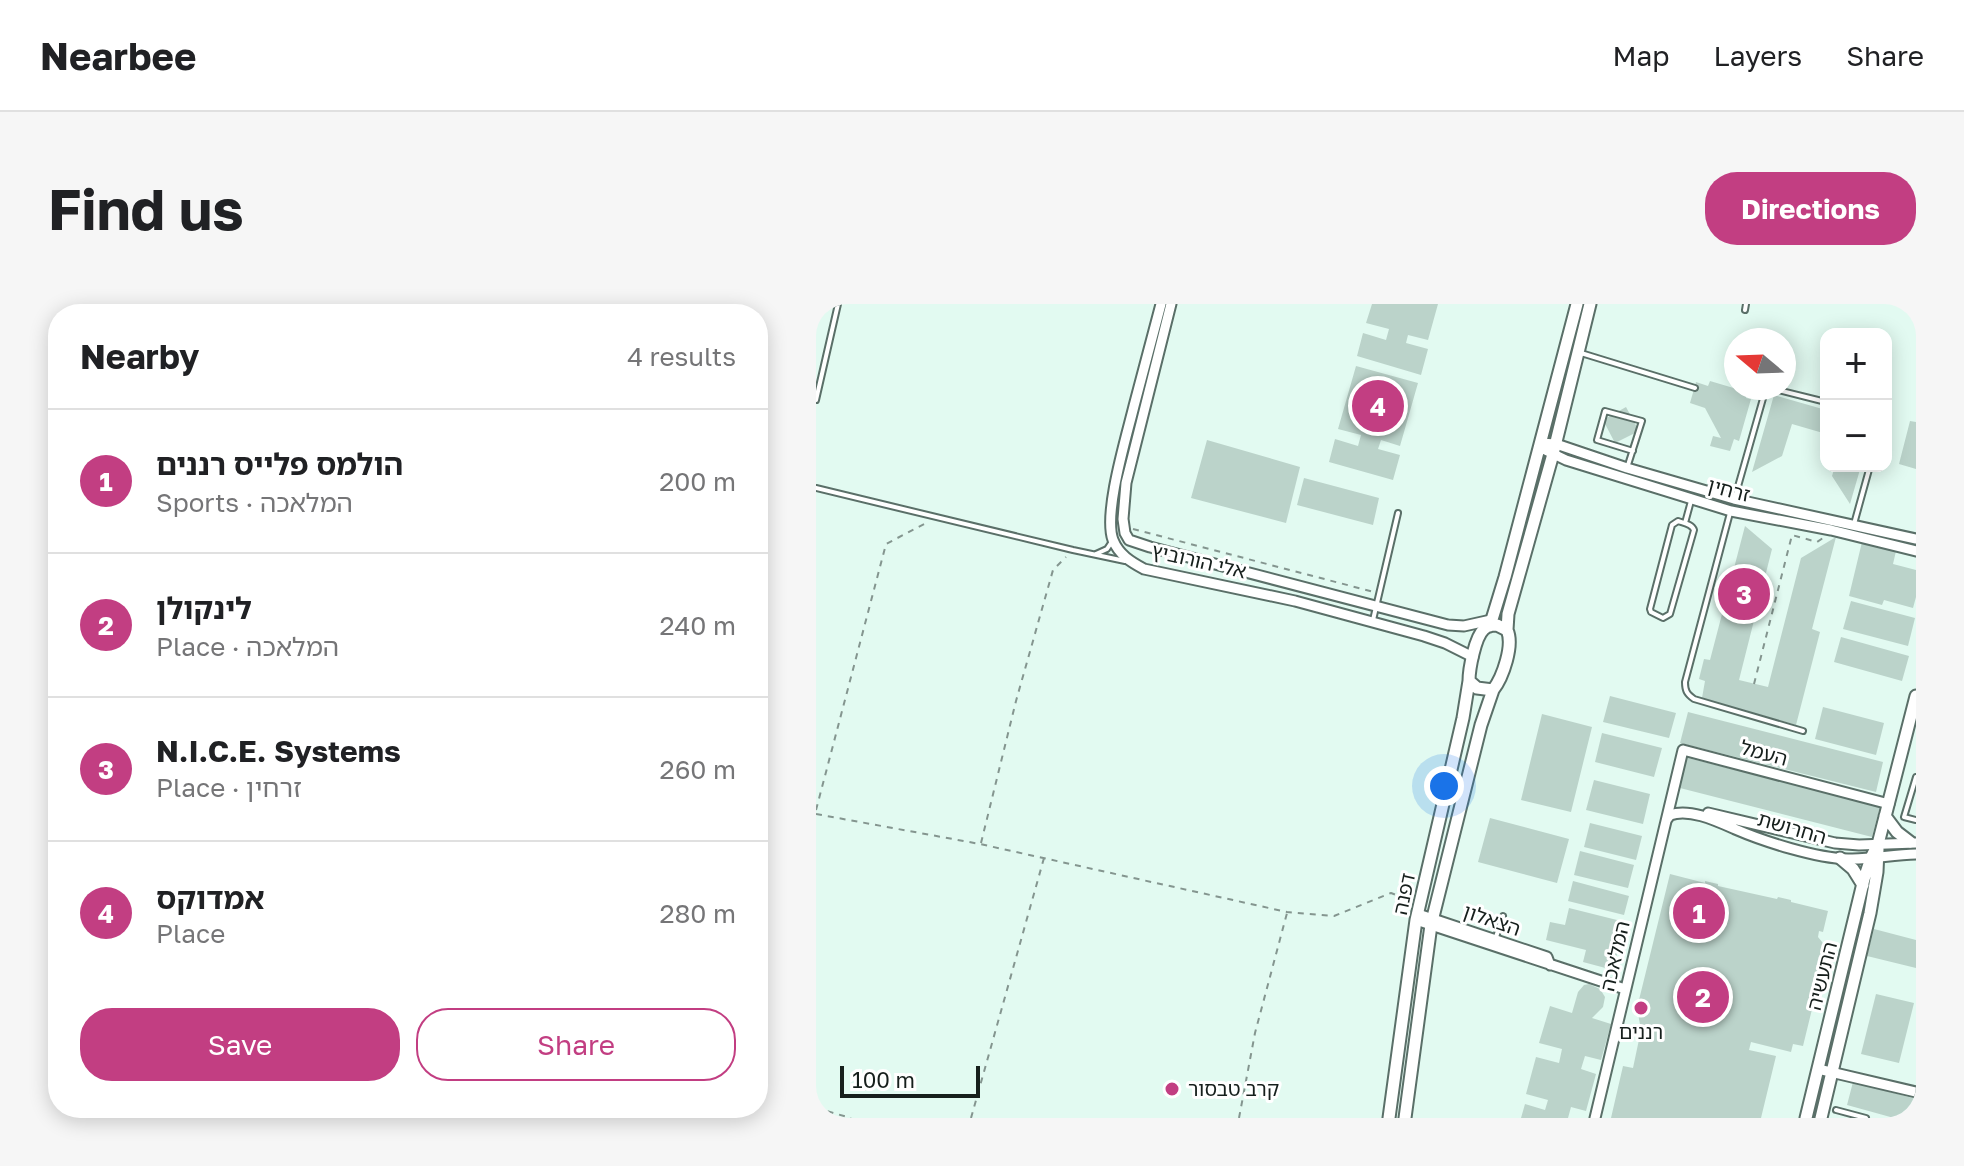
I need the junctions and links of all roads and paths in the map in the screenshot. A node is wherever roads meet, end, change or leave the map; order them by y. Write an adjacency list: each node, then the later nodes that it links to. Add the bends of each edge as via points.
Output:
1 (838, 304): 9 (lane)
2 (1161, 304): 27 (street, via 1118,468)
3 (1171, 304): 25 (street, via 1126,483)
4 (1577, 304): 12 (street)
5 (1590, 304): 6 (street)
6 (1579, 352): 7 (lane); 13 (street)
7 (1695, 388)
8 (1796, 395): 11 (lane)
9 (816, 400)
10 (1764, 400): 19 (lane)
11 (1820, 401)
12 (1539, 445): 13 (street, זרחין); 36 (street)
13 (1554, 449): 16 (street, זרחין, via 1566,460); 37 (street)
14 (1633, 451): 14 (lane, via 1642,421 1605,411 1597,440); 16 (lane)
15 (1868, 472): 24 (lane)
16 (1626, 473): 18 (street, זרחין); 19 (street, זרחין)
17 (816, 488): 22 (lane)
18 (1692, 499): 20 (street, זרחין); 23 (lane)
19 (1734, 499): 20 (lane); 24 (street, זרחין)
20 (1731, 511): 30 (street, זרחין); 43 (lane, via 1685,689 1694,699)
21 (1398, 513): 33 (lane)
22 (938, 517): 29 (lane); 47 (path, via 886,544)
23 (1685, 523): 23 (lane, via 1672,525 1650,609 1663,618 1670,614 1694,530)
24 (1854, 524): 28 (street, זרחין)
25 (1124, 527): 33 (path); 34 (street, אלי הורוביץ, via 1129,540 1150,547)
26 (1829, 535): 40 (path, via 1817,542 1792,535)
27 (1113, 539): 31 (lane, via 1107,549); 32 (street, אלי הורוביץ)
28 (1916, 539)
29 (1073, 550): 31 (lane); 50 (path, via 1053,570)
30 (1916, 551)
31 (1094, 554): 32 (lane)
32 (1131, 562): 35 (street, אלי הורוביץ)
33 (1379, 593): 34 (lane)
34 (1377, 605): 35 (lane); 36 (street, אלי הורוביץ, via 1448,625)
35 (1372, 622): 38 (street, אלי הורוביץ, via 1445,643)
36 (1491, 623): 37 (street); 38 (street, דפנה, via 1479,637)
37 (1507, 630): 41 (street, דפנה, via 1511,639)
38 (1473, 657): 39 (street, דפנה)
39 (1469, 681): 41 (street); 60 (street, דפנה)
40 (1754, 684)
41 (1493, 690): 61 (street, דפנה)
42 (1916, 696): 46 (street, התעשיה)
43 (1803, 731)
44 (1916, 777): 48 (lane, via 1904,817)
45 (1670, 803): 46 (street, העמל, via 1683,750); 49 (street, המלאכה); 51 (street, החרושת, via 1835,843)
46 (1887, 810): 51 (street, התעשיה); 52 (street, via 1897,832)
47 (816, 812): 50 (path)
48 (1916, 820)
49 (1666, 822): 54 (street, החרושת, via 1670,815 1684,813); 64 (street, המלאכה)
50 (980, 844): 53 (path)
51 (1878, 844): 52 (street, החרושת); 55 (street, התעשיה)
52 (1914, 846): 55 (street, החרושת)
53 (1044, 858): 58 (path); 71 (path)
54 (1840, 858): 55 (street, החרושת); 56 (street)
55 (1874, 858): 56 (street, התעשיה); 66 (street, התעשיה, via 1870,913)
56 (1863, 885): 65 (street, התעשיה)
57 (1410, 899): 58 (path, via 1391,893 1334,916)
58 (1287, 912): 72 (path)
59 (1503, 916): 62 (lane)
60 (1417, 917): 61 (street, הצאלון); 73 (street, דפנה)
61 (1432, 922): 62 (street, הצאלון); 63 (street, הצאלון); 74 (street, דפנה)
62 (1495, 940): 63 (street, הצאלון, via 1547,957)
63 (1550, 965): 64 (street, הצאלון)
64 (1625, 989): 75 (street, המלאכה)
65 (1818, 1069): 66 (street); 76 (street, התעשיה)
66 (1832, 1072): 67 (street); 77 (street, התעשיה)
67 (1916, 1092)
68 (816, 1108): 70 (path)
69 (1836, 1110): 78 (lane)
70 (851, 1118)
71 (971, 1118)
72 (1239, 1118)
73 (1389, 1118)
74 (1405, 1118)
75 (1595, 1118)
76 (1806, 1118)
77 (1821, 1118)
78 (1866, 1118)

